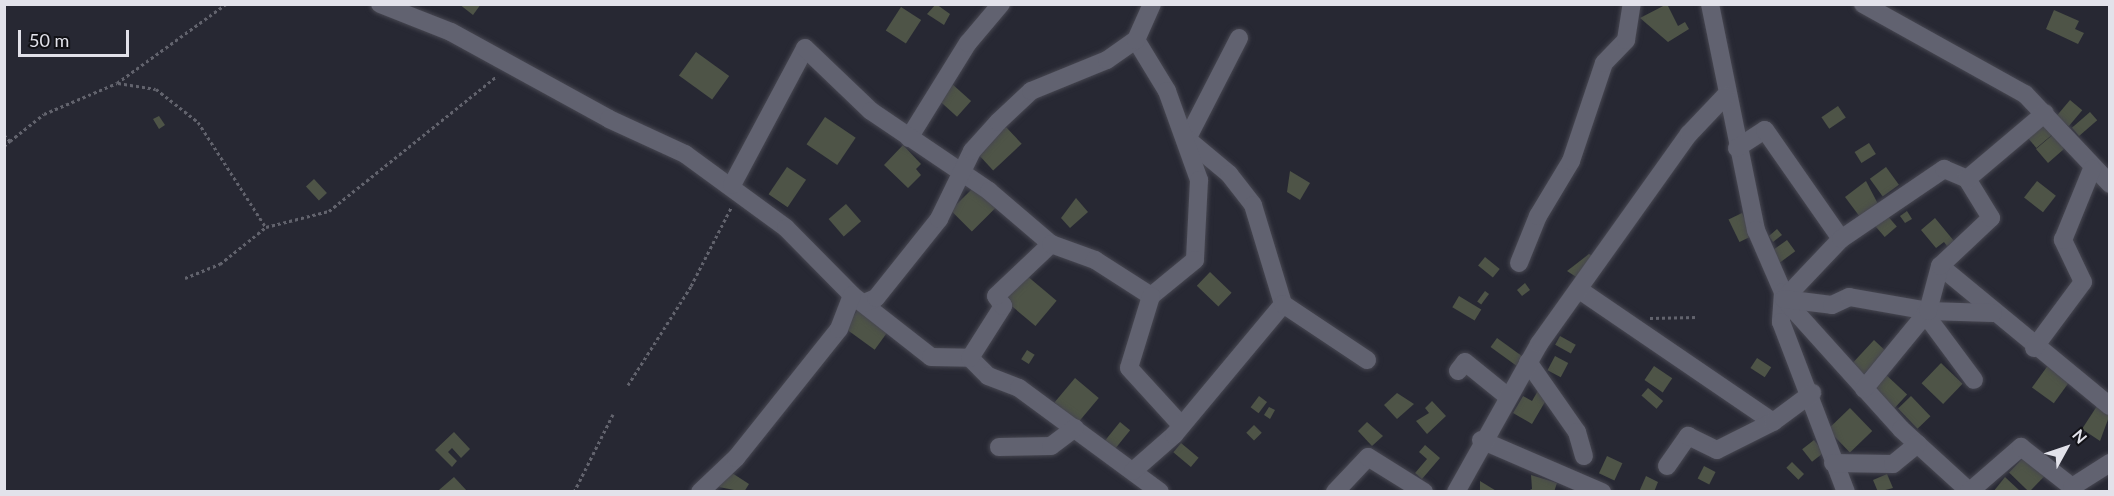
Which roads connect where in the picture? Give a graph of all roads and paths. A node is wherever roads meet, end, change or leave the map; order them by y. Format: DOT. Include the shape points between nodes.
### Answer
graph roads {
  1 [pos="226,4"];
  2 [pos="380,4"];
  3 [pos="1001,4"];
  4 [pos="1152,4"];
  5 [pos="1632,4"];
  6 [pos="1710,4"];
  7 [pos="1863,4"];
  8 [pos="410,8"];
  9 [pos="1239,38"];
  10 [pos="1136,40"];
  11 [pos="507,63"];
  12 [pos="117,83"];
  13 [pos="1725,96"];
  14 [pos="2045,112"];
  15 [pos="4,135"];
  16 [pos="909,138"];
  17 [pos="1187,139"];
  18 [pos="10,141"];
  19 [pos="4,146"];
  20 [pos="1737,148"];
  21 [pos="2092,169"];
  22 [pos="961,173"];
  23 [pos="1967,179"];
  24 [pos="2109,184"];
  25 [pos="734,187"];
  26 [pos="266,227"];
  27 [pos="1841,239"];
  28 [pos="1051,244"];
  29 [pos="1519,263"];
  30 [pos="1940,267"];
  31 [pos="185,278"];
  32 [pos="1581,291"];
  33 [pos="1151,296"];
  34 [pos="858,299"];
  35 [pos="1784,299"];
  36 [pos="1283,304"];
  37 [pos="1927,312"];
  38 [pos="1993,313"];
  39 [pos="1697,317"];
  40 [pos="1621,319"];
  41 [pos="2034,348"];
  42 [pos="969,358"];
  43 [pos="1367,360"];
  44 [pos="1528,363"];
  45 [pos="1458,371"];
  46 [pos="1974,380"];
  47 [pos="628,385"];
  48 [pos="1864,388"];
  49 [pos="1812,393"];
  50 [pos="1507,396"];
  51 [pos="2109,406"];
  52 [pos="612,414"];
  53 [pos="1773,422"];
  54 [pos="1181,425"];
  55 [pos="1075,428"];
  56 [pos="1481,440"];
  57 [pos="1918,444"];
  58 [pos="999,447"];
  59 [pos="1584,456"];
  60 [pos="1833,463"];
  61 [pos="2109,463"];
  62 [pos="1666,466"];
  63 [pos="1133,471"];
  64 [pos="1970,491"];
  65 [pos="574,492"];
  66 [pos="700,492"];
  67 [pos="1160,492"];
  68 [pos="1335,492"];
  69 [pos="1424,492"];
  70 [pos="1456,492"];
  71 [pos="1602,492"];
  72 [pos="1846,492"];
  1 -- 12 [label="path"];
  2 -- 8 [label="street"];
  3 -- 16 [label="street" via="968,43"];
  4 -- 10 [label="street"];
  5 -- 29 [label="street" via="1626,40 1604,63 1570,162 1538,216"];
  6 -- 13 [label="street"];
  7 -- 14 [label="street" via="1944,45 2025,94"];
  8 -- 11 [label="street"];
  9 -- 17 [label="street"];
  10 -- 17 [label="street" via="1167,91"];
  10 -- 22 [label="street" via="1107,60 1031,91 972,151"];
  11 -- 25 [label="street" via="685,154"];
  11 -- 26 [label="path" via="492,84 329,211"];
  12 -- 18 [label="path" via="44,114"];
  12 -- 26 [label="path" via="156,89 198,122"];
  13 -- 20 [label="street"];
  13 -- 32 [label="street" via="1643,196"];
  14 -- 21 [label="street"];
  14 -- 23 [label="street"];
  15 -- 18 [label="path"];
  16 -- 22 [label="street"];
  16 -- 25 [label="street" via="872,111 805,48"];
  17 -- 33 [label="street" via="1199,180 1195,260"];
  17 -- 36 [label="street" via="1229,174 1253,205"];
  18 -- 19 [label="path"];
  20 -- 27 [label="street" via="1765,130"];
  20 -- 35 [label="street" via="1756,230"];
  21 -- 24 [label="street"];
  21 -- 41 [label="street" via="2063,240 2083,282"];
  22 -- 28 [label="street"];
  22 -- 34 [label="street" via="933,227 876,298"];
  23 -- 27 [label="street" via="1944,169"];
  23 -- 30 [label="street" via="1991,218"];
  25 -- 34 [label="street" via="786,228"];
  25 -- 47 [label="path" via="702,267"];
  26 -- 31 [label="path" via="220,264"];
  27 -- 35 [label="street"];
  28 -- 33 [label="street" via="1095,260"];
  28 -- 42 [label="street" via="996,297 1003,306"];
  30 -- 37 [label="street"];
  30 -- 38 [label="street"];
  32 -- 40 [label="street"];
  32 -- 44 [label="street"];
  33 -- 54 [label="street" via="1129,368"];
  34 -- 42 [label="street" via="931,357"];
  34 -- 66 [label="street" via="839,329 736,458"];
  35 -- 37 [label="street" via="1832,305 1849,297"];
  35 -- 48 [label="street"];
  35 -- 49 [label="street" via="1781,322"];
  36 -- 43 [label="street"];
  36 -- 54 [label="street"];
  37 -- 38 [label="street"];
  37 -- 46 [label="street"];
  37 -- 48 [label="street"];
  38 -- 41 [label="street"];
  39 -- 40 [label="path"];
  40 -- 53 [label="street"];
  41 -- 51 [label="street"];
  42 -- 55 [label="street" via="988,376 1019,388"];
  44 -- 50 [label="street"];
  44 -- 59 [label="street" via="1577,432"];
  45 -- 50 [label="street" via="1465,362"];
  48 -- 57 [label="street"];
  49 -- 53 [label="street"];
  49 -- 60 [label="street"];
  50 -- 56 [label="street"];
  52 -- 65 [label="path"];
  53 -- 62 [label="street" via="1717,450 1688,436"];
  54 -- 63 [label="street"];
  55 -- 58 [label="street" via="1051,446"];
  55 -- 63 [label="street"];
  56 -- 70 [label="street"];
  56 -- 71 [label="street"];
  57 -- 60 [label="street" via="1893,464"];
  57 -- 64 [label="street"];
  60 -- 72 [label="street"];
  61 -- 64 [label="street" via="2072,487 2021,447"];
  63 -- 67 [label="street"];
  68 -- 69 [label="street" via="1368,457"];
}
